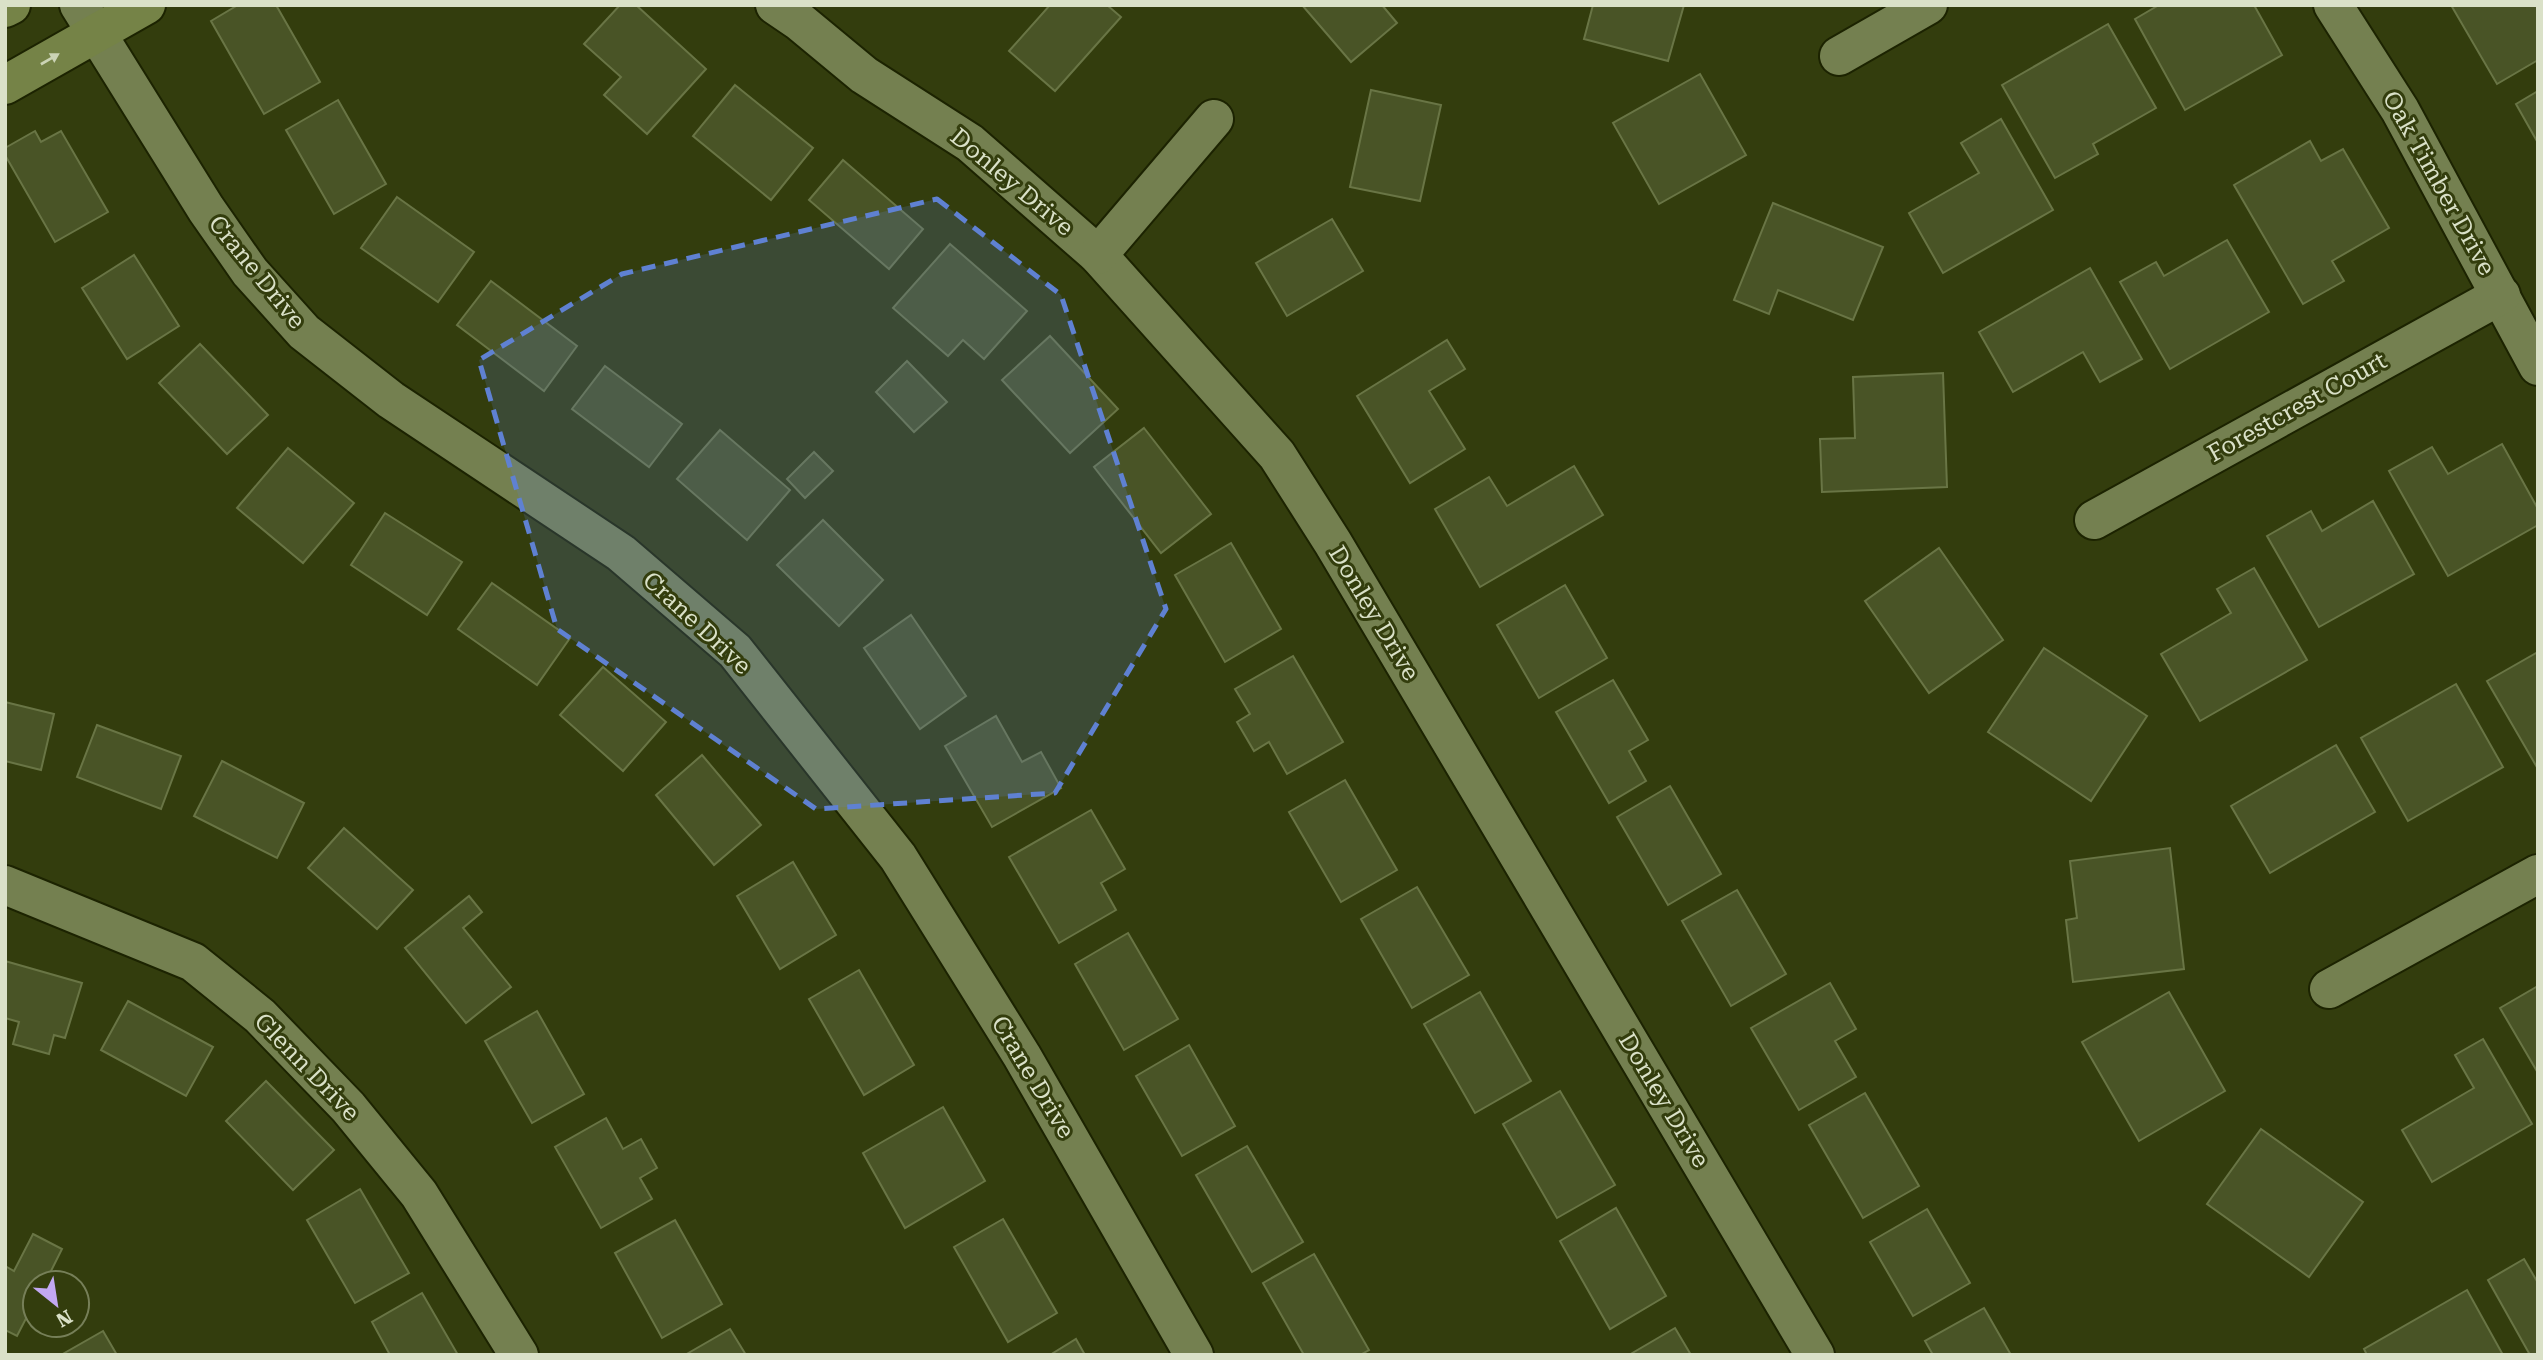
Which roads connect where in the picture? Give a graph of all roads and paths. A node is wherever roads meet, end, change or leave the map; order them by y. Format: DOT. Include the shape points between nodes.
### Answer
graph roads {
  1 [pos="11,5"];
  2 [pos="146,5"];
  3 [pos="775,5"];
  4 [pos="1928,5"];
  5 [pos="2333,5"];
  6 [pos="5,8"];
  7 [pos="87,19"];
  8 [pos="1839,56"];
  9 [pos="5,85"];
  10 [pos="1214,119"];
  11 [pos="1098,255"];
  12 [pos="2501,295"];
  13 [pos="2538,366"];
  14 [pos="2094,520"];
  15 [pos="2538,874"];
  16 [pos="5,885"];
  17 [pos="2329,989"];
  18 [pos="519,1355"];
  19 [pos="1194,1355"];
  20 [pos="1815,1355"];
  1 -- 6 [label="main road"];
  2 -- 7 [label="main road"];
  3 -- 11 [label="street, Donley Drive" via="864,75 970,143"];
  4 -- 8 [label="street"];
  5 -- 12 [label="street, Oak Timber Drive" via="2400,110"];
  9 -- 7 [label="main road, one-way"];
  7 -- 19 [label="street, Crane Drive" via="206,209 250,272 304,332 391,400 621,553 735,651 898,857 1023,1056"];
  10 -- 11 [label="street"];
  11 -- 20 [label="street, Donley Drive" via="1277,455"];
  12 -- 13 [label="street, Oak Timber Drive"];
  12 -- 14 [label="street, Forestcrest Court"];
  15 -- 17 [label="street"];
  16 -- 18 [label="street, Glenn Drive" via="193,962 260,1016 348,1107 419,1194"];
}
